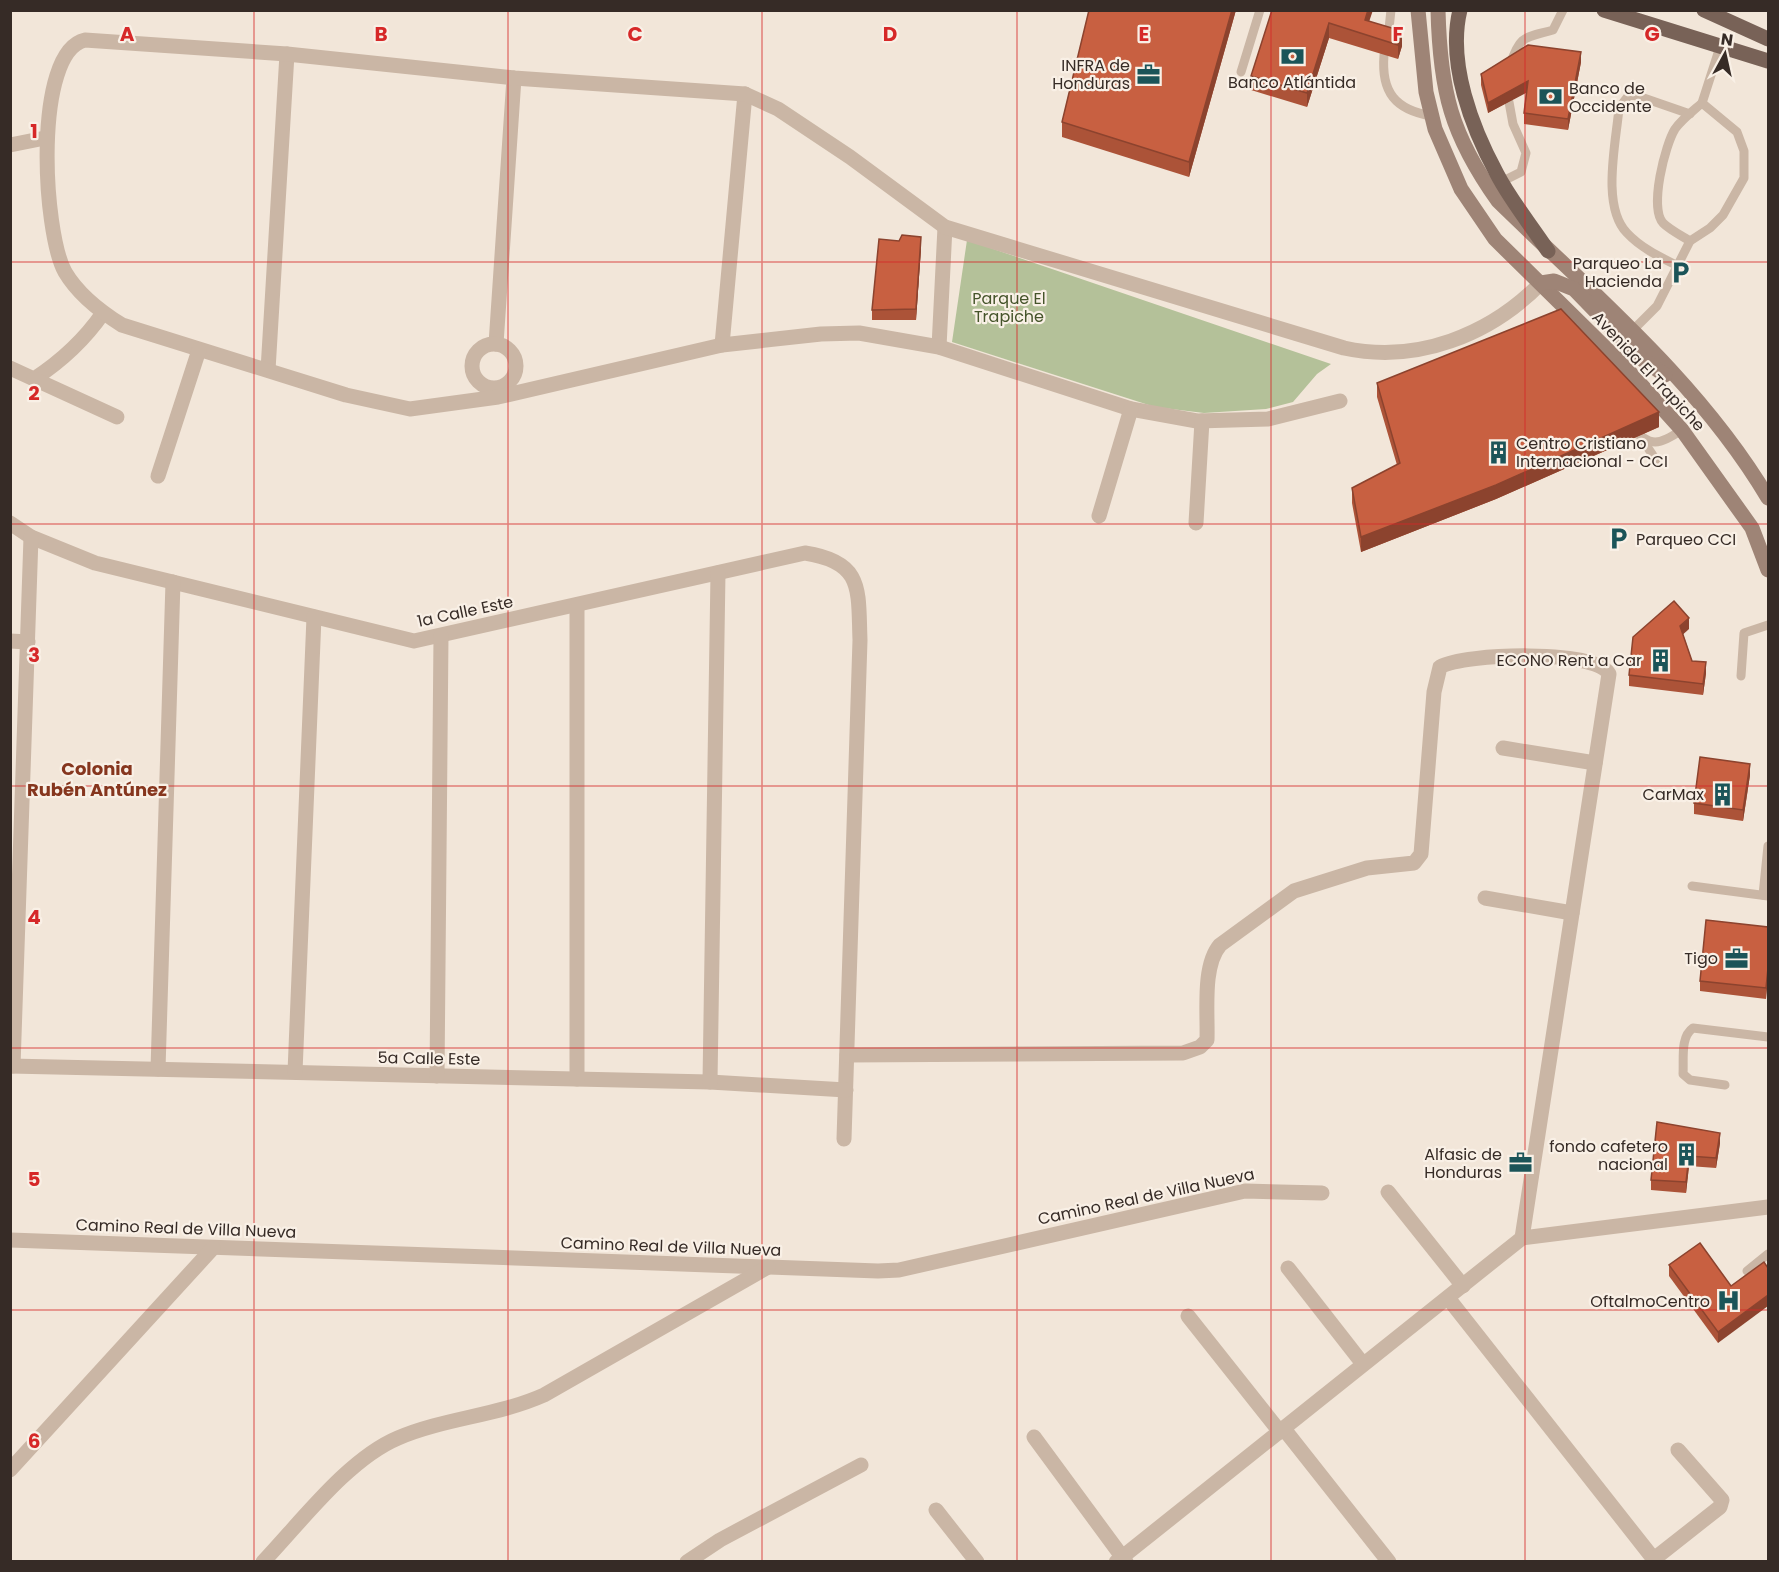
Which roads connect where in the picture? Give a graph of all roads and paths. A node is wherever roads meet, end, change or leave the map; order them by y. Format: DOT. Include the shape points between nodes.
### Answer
graph roads {
  1 [pos="1260,10"];
  2 [pos="1391,10"];
  3 [pos="1418,10"];
  4 [pos="1438,10"];
  5 [pos="1460,10"];
  6 [pos="1563,10"];
  7 [pos="1604,10"];
  8 [pos="1704,10"];
  9 [pos="1768,39"];
  10 [pos="1387,41"];
  11 [pos="1720,47"];
  12 [pos="287,54"];
  13 [pos="1384,55"];
  14 [pos="1768,62"];
  15 [pos="1509,66"];
  16 [pos="1241,72"];
  17 [pos="514,78"];
  18 [pos="745,94"];
  19 [pos="1509,102"];
  20 [pos="1702,103"];
  21 [pos="1690,114"];
  22 [pos="1432,116"];
  23 [pos="45,138"];
  24 [pos="10,145"];
  25 [pos="1501,182"];
  26 [pos="945,227"];
  27 [pos="1690,241"];
  28 [pos="1548,250"];
  29 [pos="1678,266"];
  30 [pos="1541,283"];
  31 [pos="102,313"];
  32 [pos="1632,331"];
  33 [pos="495,344"];
  34 [pos="722,345"];
  35 [pos="939,347"];
  36 [pos="199,350"];
  37 [pos="10,368"];
  38 [pos="268,370"];
  39 [pos="34,379"];
  40 [pos="497,392"];
  41 [pos="1697,397"];
  42 [pos="1340,400"];
  43 [pos="1131,409"];
  44 [pos="117,417"];
  45 [pos="1202,420"];
  46 [pos="1624,421"];
  47 [pos="1683,430"];
  48 [pos="1640,436"];
  49 [pos="1656,460"];
  50 [pos="158,476"];
  51 [pos="1768,498"];
  52 [pos="1099,516"];
  53 [pos="1196,523"];
  54 [pos="10,524"];
  55 [pos="31,537"];
  56 [pos="1768,570"];
  57 [pos="718,573"];
  58 [pos="173,582"];
  59 [pos="577,605"];
  60 [pos="314,617"];
  61 [pos="1768,625"];
  62 [pos="441,636"];
  63 [pos="10,641"];
  64 [pos="28,642"];
  65 [pos="1741,676"];
  66 [pos="1503,748"];
  67 [pos="1595,763"];
  68 [pos="17,779"];
  69 [pos="1768,846"];
  70 [pos="1692,886"];
  71 [pos="1766,895"];
  72 [pos="1485,898"];
  73 [pos="1572,913"];
  74 [pos="14,933"];
  75 [pos="1768,1037"];
  76 [pos="847,1055"];
  77 [pos="12,1066"];
  78 [pos="158,1069"];
  79 [pos="295,1072"];
  80 [pos="437,1076"];
  81 [pos="577,1079"];
  82 [pos="710,1082"];
  83 [pos="1725,1085"];
  84 [pos="846,1090"];
  85 [pos="844,1139"];
  86 [pos="1388,1192"];
  87 [pos="1322,1193"];
  88 [pos="1768,1207"];
  89 [pos="1522,1238"];
  90 [pos="10,1240"];
  91 [pos="213,1248"];
  92 [pos="1768,1254"];
  93 [pos="768,1268"];
  94 [pos="1288,1268"];
  95 [pos="1747,1271"];
  96 [pos="1463,1286"];
  97 [pos="1448,1298"];
  98 [pos="1188,1316"];
  99 [pos="1363,1364"];
  100 [pos="1282,1430"];
  101 [pos="1034,1437"];
  102 [pos="1678,1450"];
  103 [pos="17,1455"];
  104 [pos="861,1465"];
  105 [pos="10,1470"];
  106 [pos="936,1510"];
  107 [pos="1121,1560"];
  108 [pos="1655,1560"];
  109 [pos="263,1562"];
  110 [pos="687,1562"];
  111 [pos="977,1562"];
  112 [pos="1389,1562"];
  1 -- 16 [label="lane"];
  2 -- 10 [label="lane"];
  3 -- 22 [label="main road, Avenida El Trapiche"];
  4 -- 28 [label="main road, Avenida El Trapiche" via="1442,80 1463,146 1498,201"];
  5 -- 25 [label="main road" via="1456,45 1463,86 1480,138"];
  6 -- 15 [label="lane" via="1553,30 1524,37 1517,43"];
  7 -- 11 [label="main road"];
  8 -- 9 [label="main road"];
  11 -- 14 [label="main road"];
  11 -- 20 [label="lane"];
  12 -- 17 [label="street"];
  12 -- 23 [label="street" via="74,42 58,75"];
  12 -- 38 [label="street"];
  13 -- 22 [label="lane" via="1383,71 1394,101"];
  17 -- 18 [label="street"];
  17 -- 33 [label="street"];
  18 -- 26 [label="street" via="778,110 841,151"];
  18 -- 34 [label="street"];
  19 -- 25 [label="lane" via="1513,124 1526,153 1521,172"];
  20 -- 21 [label="lane"];
  20 -- 27 [label="lane" via="1737,132 1745,166 1737,193 1724,215"];
  21 -- 27 [label="lane" via="1674,130 1664,159 1658,198 1662,222"];
  21 -- 29 [label="lane" via="1638,96 1629,95 1622,101 1612,188 1614,214 1626,232"];
  22 -- 30 [label="main road, Avenida El Trapiche" via="1461,189 1495,239"];
  23 -- 24 [label="street"];
  23 -- 31 [label="street" via="55,246 65,272"];
  25 -- 28 [label="main road"];
  26 -- 30 [label="street" via="1372,354 1428,348 1494,323"];
  26 -- 35 [label="street"];
  27 -- 29 [label="lane"];
  28 -- 32 [label="main road, Avenida El Trapiche"];
  29 -- 32 [label="lane" via="1657,306"];
  30 -- 41 [label="main road" via="1554,281 1574,289 1642,359"];
  30 -- 47 [label="main road, Avenida El Trapiche" via="1561,310 1626,368"];
  31 -- 36 [label="street" via="122,325"];
  31 -- 39 [label="street" via="51,369"];
  32 -- 41 [label="main road, Avenida El Trapiche"];
  33 -- 40 [label="street" via="509,349 516,362 509,381"];
  33 -- 40 [label="street" via="482,347 472,366 482,384"];
  34 -- 35 [label="street" via="859,333"];
  34 -- 40 [label="street"];
  35 -- 43 [label="street"];
  36 -- 38 [label="street"];
  36 -- 50 [label="street"];
  37 -- 39 [label="street"];
  38 -- 40 [label="street" via="346,395 410,409"];
  39 -- 44 [label="street"];
  41 -- 51 [label="main road, Avenida El Trapiche"];
  42 -- 45 [label="street" via="1268,418"];
  43 -- 45 [label="street"];
  43 -- 52 [label="street"];
  45 -- 53 [label="street"];
  46 -- 48 [label="lane"];
  47 -- 48 [label="lane" via="1663,442 1648,442"];
  47 -- 56 [label="main road, Avenida El Trapiche" via="1752,528"];
  48 -- 49 [label="lane"];
  54 -- 55 [label="street, 1a Calle Este"];
  55 -- 58 [label="street, 1a Calle Este" via="95,563"];
  55 -- 64 [label="street"];
  57 -- 59 [label="street, 1a Calle Este"];
  57 -- 76 [label="street, 1a Calle Este" via="805,554 831,557 849,572 858,591 860,640"];
  57 -- 82 [label="street"];
  58 -- 60 [label="street, 1a Calle Este"];
  58 -- 78 [label="street"];
  59 -- 62 [label="street, 1a Calle Este"];
  59 -- 81 [label="street"];
  60 -- 62 [label="street, 1a Calle Este" via="414,641"];
  60 -- 79 [label="street"];
  61 -- 65 [label="lane" via="1744,633"];
  62 -- 80 [label="street"];
  63 -- 64 [label="street"];
  64 -- 68 [label="street"];
  66 -- 67 [label="street"];
  67 -- 73 [label="street"];
  67 -- 76 [label="street" via="1609,674 1606,669 1541,656 1449,662 1440,667 1434,692 1421,854 1414,863 1367,868 1294,891 1220,945 1213,953 1207,1040 1200,1047 1183,1053"];
  68 -- 74 [label="street"];
  69 -- 71 [label="lane"];
  70 -- 71 [label="lane"];
  72 -- 73 [label="street"];
  73 -- 89 [label="street"];
  74 -- 77 [label="street"];
  75 -- 83 [label="lane" via="1693,1028 1687,1032 1683,1074 1690,1080"];
  76 -- 84 [label="street"];
  77 -- 78 [label="street, 5a Calle Este"];
  78 -- 79 [label="street, 5a Calle Este"];
  79 -- 80 [label="street, 5a Calle Este"];
  80 -- 81 [label="street, 5a Calle Este"];
  81 -- 82 [label="street, 5a Calle Este"];
  82 -- 84 [label="street, 5a Calle Este"];
  84 -- 85 [label="street"];
  86 -- 96 [label="street"];
  87 -- 93 [label="street, Camino Real de Villa Nueva" via="1245,1191 899,1270"];
  88 -- 89 [label="street"];
  89 -- 96 [label="street"];
  90 -- 91 [label="street, Camino Real de Villa Nueva"];
  91 -- 93 [label="street, Camino Real de Villa Nueva"];
  91 -- 103 [label="street"];
  92 -- 95 [label="lane"];
  93 -- 109 [label="street" via="538,1397 411,1433 379,1447 358,1462"];
  94 -- 99 [label="street"];
  96 -- 97 [label="street"];
  97 -- 99 [label="street"];
  97 -- 108 [label="street"];
  98 -- 100 [label="street"];
  99 -- 100 [label="street"];
  100 -- 107 [label="street"];
  100 -- 112 [label="street"];
  101 -- 107 [label="street"];
  102 -- 108 [label="street" via="1722,1500 1720,1507"];
  103 -- 105 [label="street"];
  104 -- 110 [label="street" via="720,1539"];
  106 -- 111 [label="street"];
}
